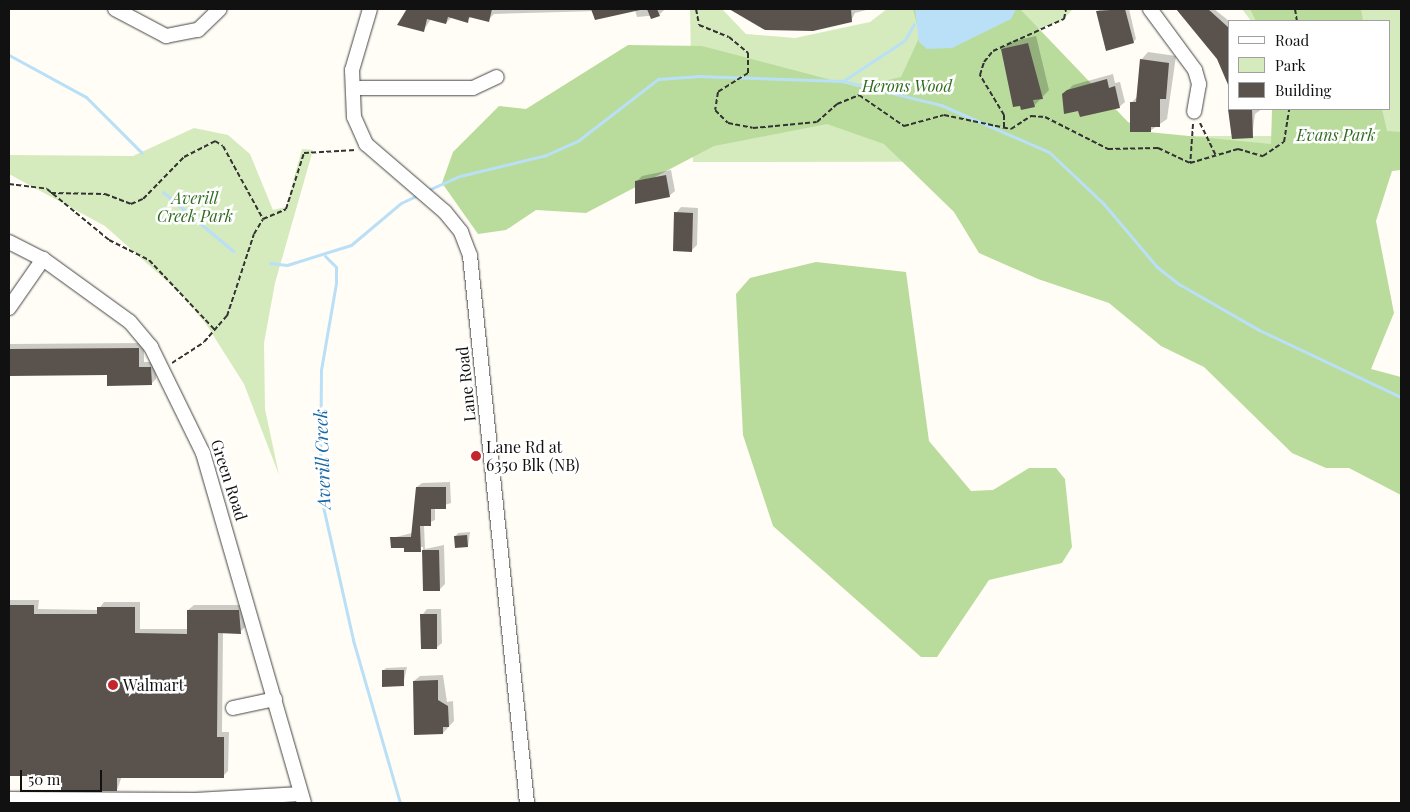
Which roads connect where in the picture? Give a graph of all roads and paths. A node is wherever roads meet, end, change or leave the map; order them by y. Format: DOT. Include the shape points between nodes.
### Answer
graph roads {
  1 [pos="115,9"];
  2 [pos="220,9"];
  3 [pos="370,9"];
  4 [pos="696,9"];
  5 [pos="1066,9"];
  6 [pos="1150,9"];
  7 [pos="497,77"];
  8 [pos="353,88"];
  9 [pos="1289,110"];
  10 [pos="1194,112"];
  11 [pos="1004,127"];
  12 [pos="366,144"];
  13 [pos="1216,156"];
  14 [pos="1190,163"];
  15 [pos="9,184"];
  16 [pos="51,193"];
  17 [pos="263,219"];
  18 [pos="9,242"];
  19 [pos="43,258"];
  20 [pos="9,308"];
  21 [pos="216,330"];
  22 [pos="167,367"];
  23 [pos="275,699"];
  24 [pos="233,708"];
  25 [pos="9,799"];
  26 [pos="303,799"];
  27 [pos="527,803"];
  1 -- 2 [label="street" via="166,36 198,30"];
  3 -- 8 [label="street, Lane Road" via="352,70"];
  4 -- 11 [label="path" via="699,25 745,48 748,73 718,92 718,117 754,128 817,122 836,104 859,95 904,126 944,115"];
  5 -- 11 [label="path" via="1064,19 993,51 984,62 980,75 1004,114"];
  6 -- 10 [label="street" via="1195,70 1199,84"];
  7 -- 8 [label="street" via="473,88"];
  8 -- 12 [label="street, Lane Road" via="354,117"];
  9 -- 13 [label="path" via="1288,133 1276,151 1263,156 1238,149"];
  10 -- 13 [label="path"];
  10 -- 14 [label="path"];
  11 -- 14 [label="path" via="1011,129 1031,116 1045,117 1108,149 1158,148"];
  12 -- 17 [label="path" via="351,154 304,153 286,208"];
  12 -- 27 [label="street, Lane Road" via="461,232 470,256"];
  13 -- 14 [label="path"];
  15 -- 16 [label="path" via="41,187"];
  16 -- 17 [label="path" via="105,194 131,204 143,198 184,157 215,141 223,146"];
  16 -- 21 [label="path" via="109,240 149,260"];
  17 -- 21 [label="path" via="254,234 234,300"];
  18 -- 19 [label="street, Green Road"];
  19 -- 20 [label="street"];
  19 -- 23 [label="street, Green Road" via="130,322 151,347 203,453"];
  21 -- 22 [label="path"];
  23 -- 24 [label="street"];
  23 -- 26 [label="street, Green Road"];
  25 -- 26 [label="street"];
}
